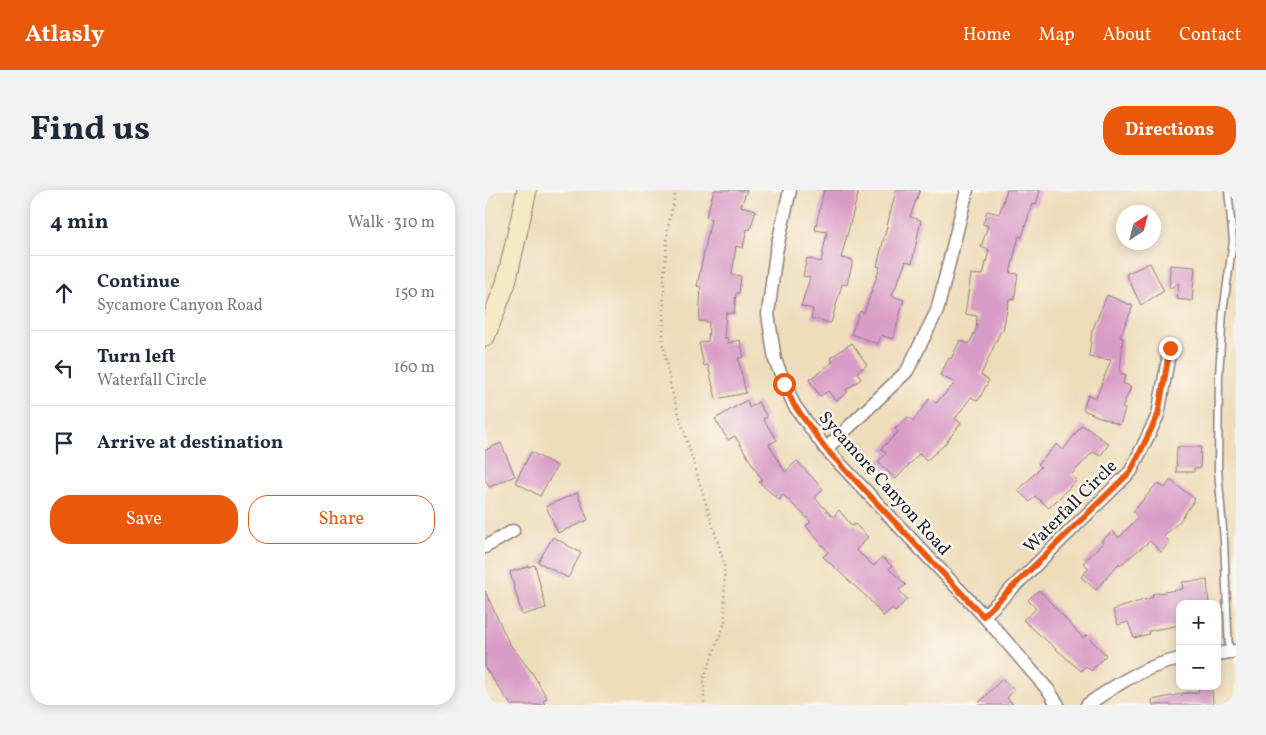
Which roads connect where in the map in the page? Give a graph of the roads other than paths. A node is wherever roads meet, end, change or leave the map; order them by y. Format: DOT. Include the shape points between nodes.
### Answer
graph roads {
  1 [pos="527,190"];
  2 [pos="789,190"];
  3 [pos="967,190"];
  4 [pos="1228,190"];
  5 [pos="485,337"];
  6 [pos="1170,348"];
  7 [pos="826,449"];
  8 [pos="513,531"];
  9 [pos="485,547"];
  10 [pos="983,616"];
  11 [pos="1227,652"];
  12 [pos="1176,660"];
  13 [pos="1058,705"];
  14 [pos="1087,705"];
  1 -- 5 [label="street" via="506,283"];
  2 -- 7 [label="street, Sycamore Canyon Road" via="769,291 771,338 775,360 794,405"];
  3 -- 7 [label="street" via="937,311 907,371"];
  4 -- 11 [label="lane" via="1233,241 1223,312 1218,470"];
  6 -- 10 [label="street, Waterfall Circle" via="1158,415 1131,471"];
  7 -- 10 [label="street, Sycamore Canyon Road"];
  8 -- 9 [label="street"];
  10 -- 13 [label="street, Sycamore Canyon Road"];
  12 -- 14 [label="street" via="1133,675"];
}
